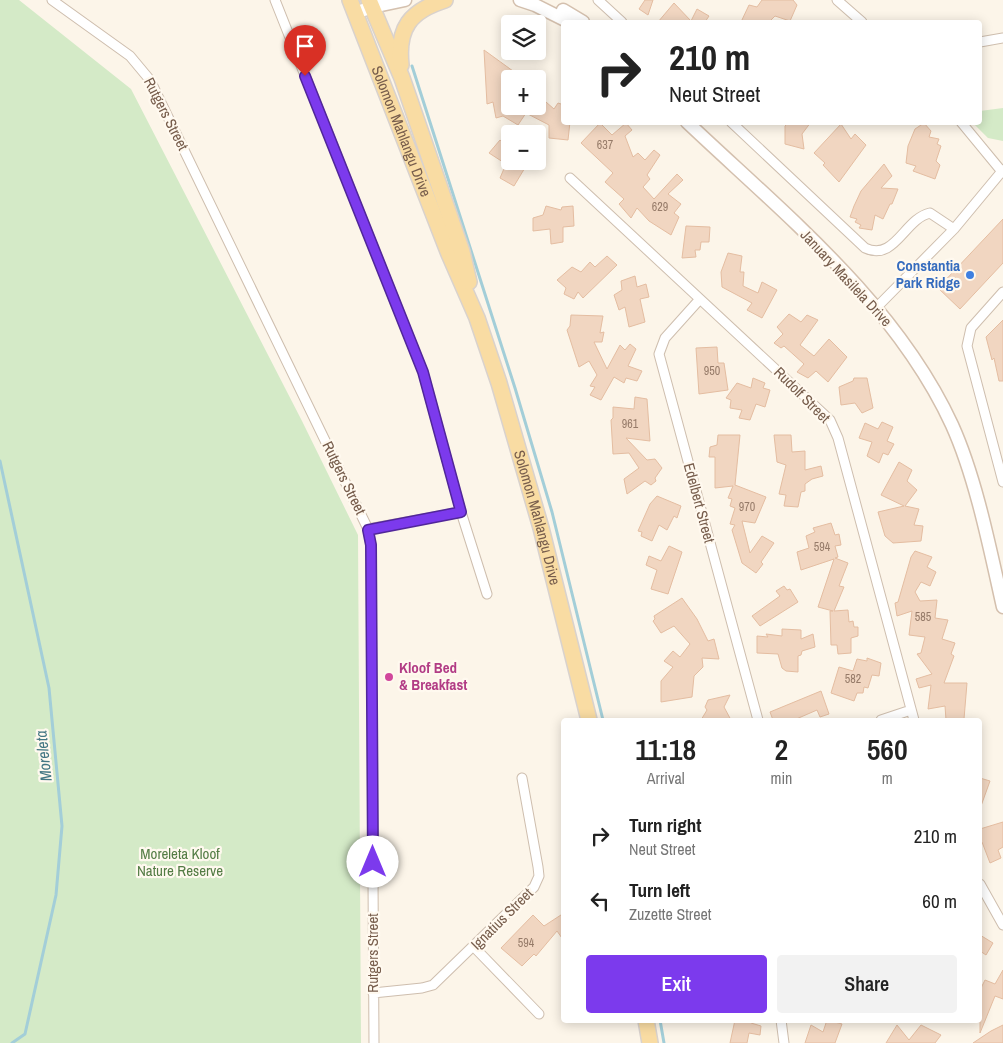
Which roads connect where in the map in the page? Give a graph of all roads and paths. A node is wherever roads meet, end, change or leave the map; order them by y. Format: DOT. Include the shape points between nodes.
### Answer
graph roads {
  1 [pos="52,0"];
  2 [pos="274,0"];
  3 [pos="405,0"];
  4 [pos="445,0"];
  5 [pos="520,0"];
  6 [pos="543,0"];
  7 [pos="598,0"];
  8 [pos="837,0"];
  9 [pos="360,4"];
  10 [pos="565,20"];
  11 [pos="579,20"];
  12 [pos="620,20"];
  13 [pos="860,20"];
  14 [pos="1003,38"];
  15 [pos="982,42"];
  16 [pos="402,78"];
  17 [pos="690,125"];
  18 [pos="734,125"];
  19 [pos="963,125"];
  20 [pos="1003,171"];
  21 [pos="570,178"];
  22 [pos="954,229"];
  23 [pos="1003,292"];
  24 [pos="700,299"];
  25 [pos="877,307"];
  26 [pos="477,318"];
  27 [pos="1003,482"];
  28 [pos="461,512"];
  29 [pos="368,530"];
  30 [pos="487,594"];
  31 [pos="1003,607"];
  32 [pos="911,710"];
  33 [pos="588,718"];
  34 [pos="757,718"];
  35 [pos="887,718"];
  36 [pos="913,718"];
  37 [pos="522,778"];
  38 [pos="982,888"];
  39 [pos="1003,925"];
  40 [pos="474,947"];
  41 [pos="373,993"];
  42 [pos="539,1014"];
  43 [pos="647,1023"];
  44 [pos="781,1023"];
  45 [pos="374,1043"];
  46 [pos="650,1043"];
  47 [pos="784,1043"];
  1 -- 29 [label="street, Rutgers Street" via="130,56 150,80"];
  2 -- 28 [label="street" via="423,372"];
  3 -- 9 [label="main road"];
  4 -- 16 [label="main road" via="419,10 409,20 400,44"];
  5 -- 10 [label="main road"];
  6 -- 11 [label="main road"];
  7 -- 12 [label="street"];
  8 -- 13 [label="street"];
  9 -- 16 [label="main road, Solomon Mahlangu Drive"];
  9 -- 26 [label="main road, Solomon Mahlangu Drive" via="449,254"];
  14 -- 15 [label="street"];
  16 -- 26 [label="main road, Solomon Mahlangu Drive" via="462,252"];
  17 -- 25 [label="main road, January Masilela Drive"];
  18 -- 22 [label="street, January Masilela Drive" via="865,248 886,250 921,215 930,213"];
  19 -- 20 [label="street"];
  20 -- 22 [label="street"];
  21 -- 24 [label="street, Rudolf Street"];
  22 -- 25 [label="street"];
  23 -- 27 [label="street" via="971,328 967,346"];
  24 -- 32 [label="street, Rudolf Street" via="822,411 835,430"];
  24 -- 34 [label="street, Edelbert Street" via="665,338 659,354"];
  25 -- 31 [label="main road, January Masilela Drive" via="928,379 953,426 970,478"];
  26 -- 33 [label="main road, Solomon Mahlangu Drive" via="527,478"];
  28 -- 29 [label="street"];
  28 -- 30 [label="street"];
  29 -- 41 [label="street, Rutgers Street" via="371,554"];
  32 -- 35 [label="street"];
  32 -- 36 [label="street, Rudolf Street"];
  37 -- 40 [label="street, Ignatius Street" via="538,867 537,883"];
  38 -- 39 [label="street"];
  40 -- 41 [label="street, Ignatius Street" via="433,985"];
  40 -- 42 [label="street"];
  41 -- 45 [label="street, Rutgers Street"];
  43 -- 46 [label="main road"];
  44 -- 47 [label="street"];
}
